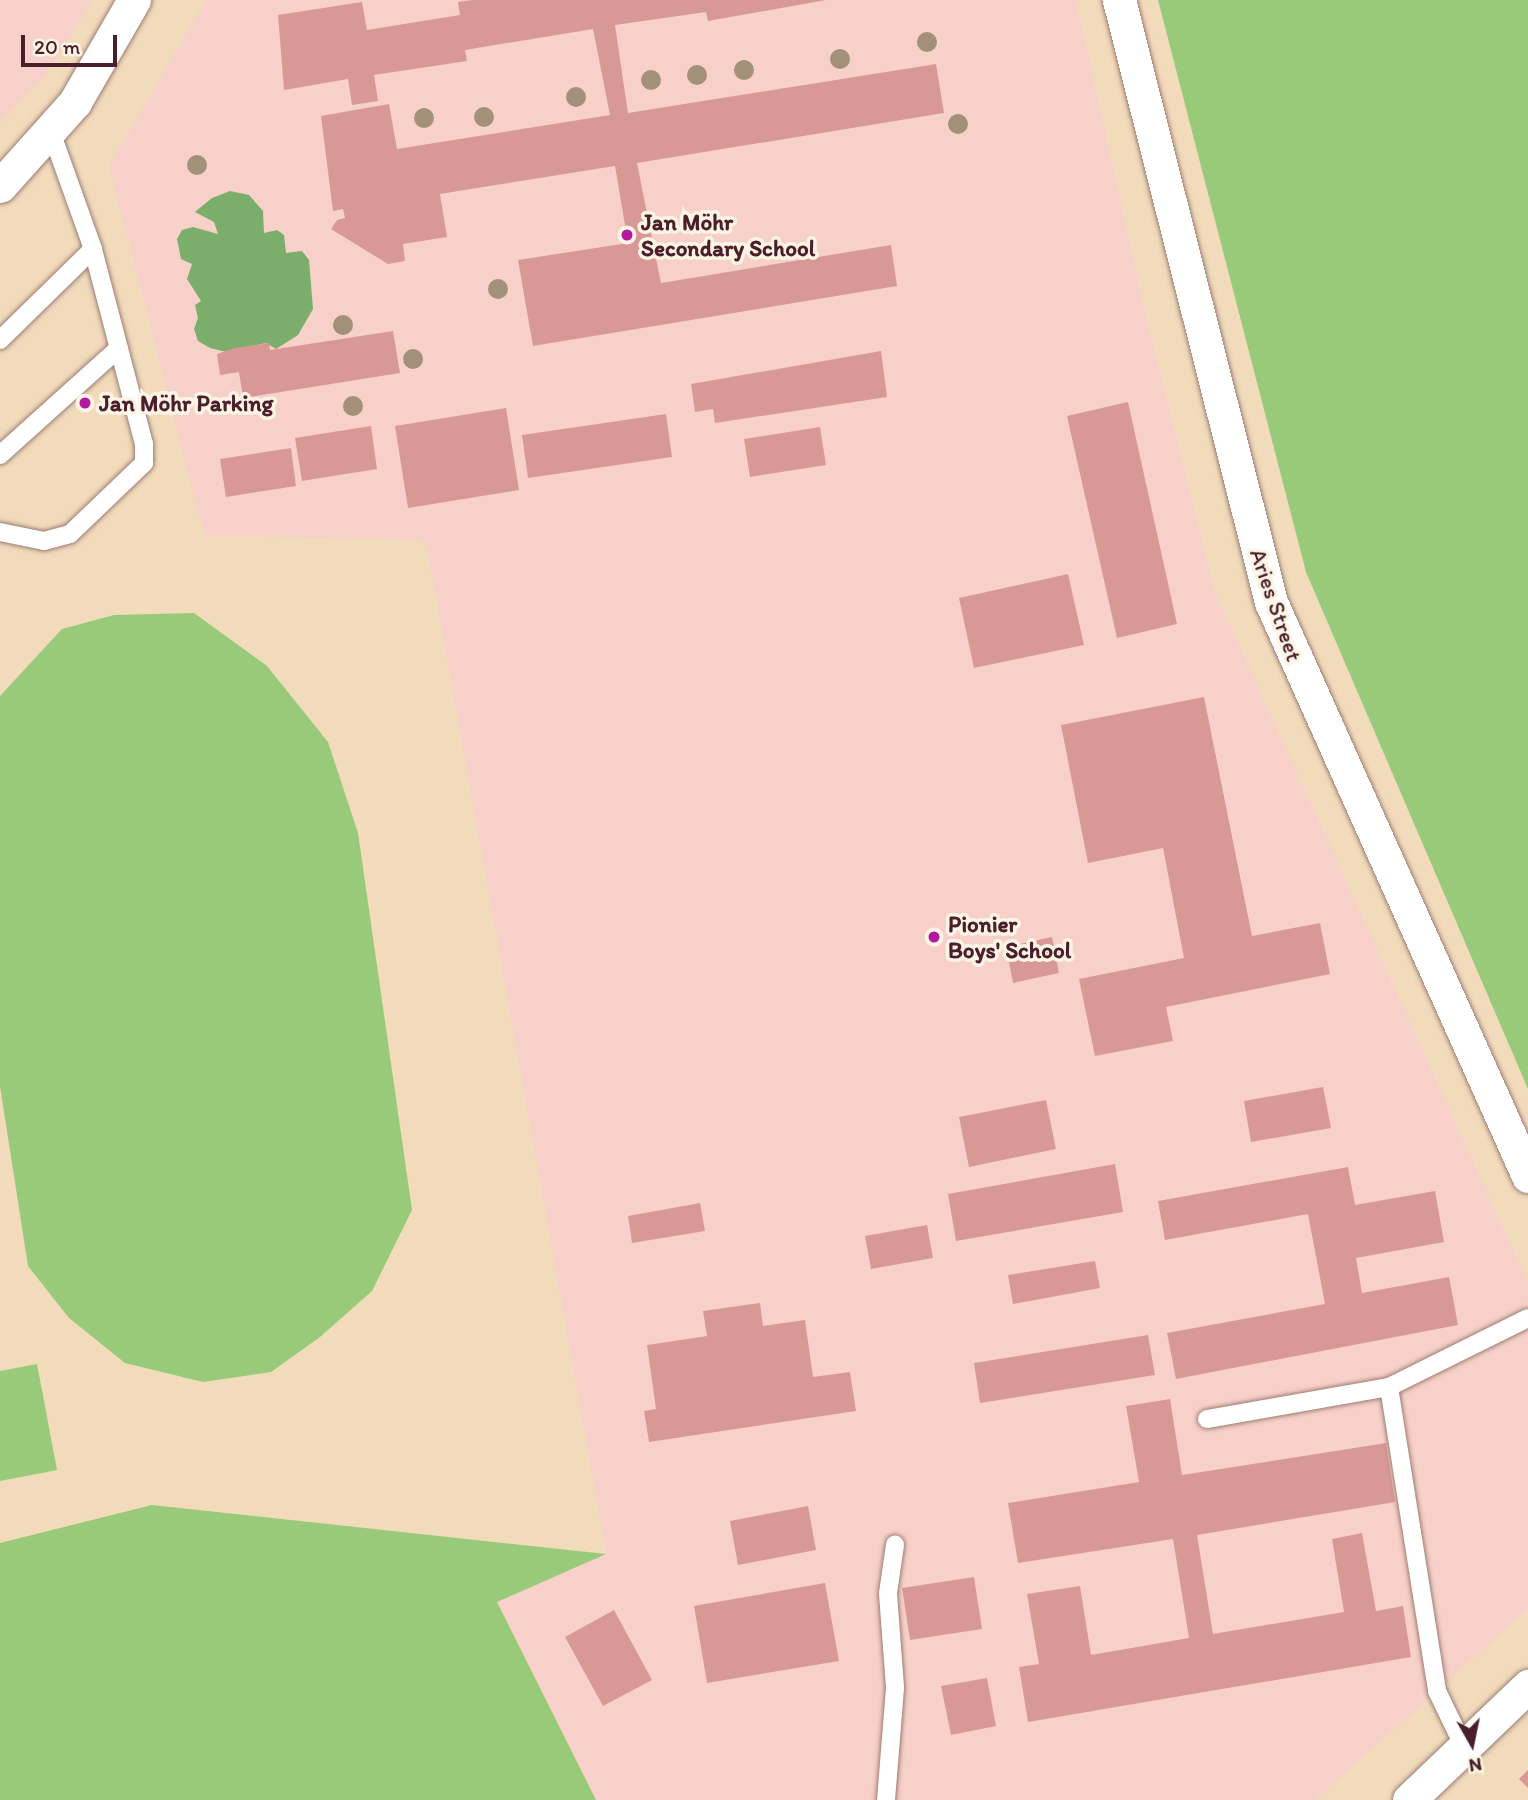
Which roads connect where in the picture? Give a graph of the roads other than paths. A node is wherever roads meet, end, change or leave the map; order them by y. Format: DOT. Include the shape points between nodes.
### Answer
graph roads {
  1 [pos="134,0"];
  2 [pos="1119,0"];
  3 [pos="51,132"];
  4 [pos="0,186"];
  5 [pos="93,249"];
  6 [pos="0,340"];
  7 [pos="119,348"];
  8 [pos="0,455"];
  9 [pos="0,532"];
  10 [pos="1528,1176"];
  11 [pos="1528,1318"];
  12 [pos="1389,1387"];
  13 [pos="1207,1419"];
  14 [pos="895,1545"];
  15 [pos="1528,1686"];
  16 [pos="1464,1747"];
  17 [pos="886,1800"];
  18 [pos="1409,1800"];
  1 -- 3 [label="street" via="75,102"];
  2 -- 10 [label="street, Aries Street" via="1270,602"];
  3 -- 4 [label="street"];
  3 -- 5 [label="lane"];
  5 -- 6 [label="lane"];
  5 -- 7 [label="lane"];
  7 -- 8 [label="lane"];
  7 -- 9 [label="lane" via="144,444 144,463 70,534 44,541"];
  11 -- 12 [label="lane"];
  12 -- 13 [label="lane"];
  12 -- 16 [label="lane" via="1437,1690"];
  14 -- 17 [label="lane" via="888,1593 895,1687"];
  15 -- 16 [label="street"];
  16 -- 18 [label="street"];
}
